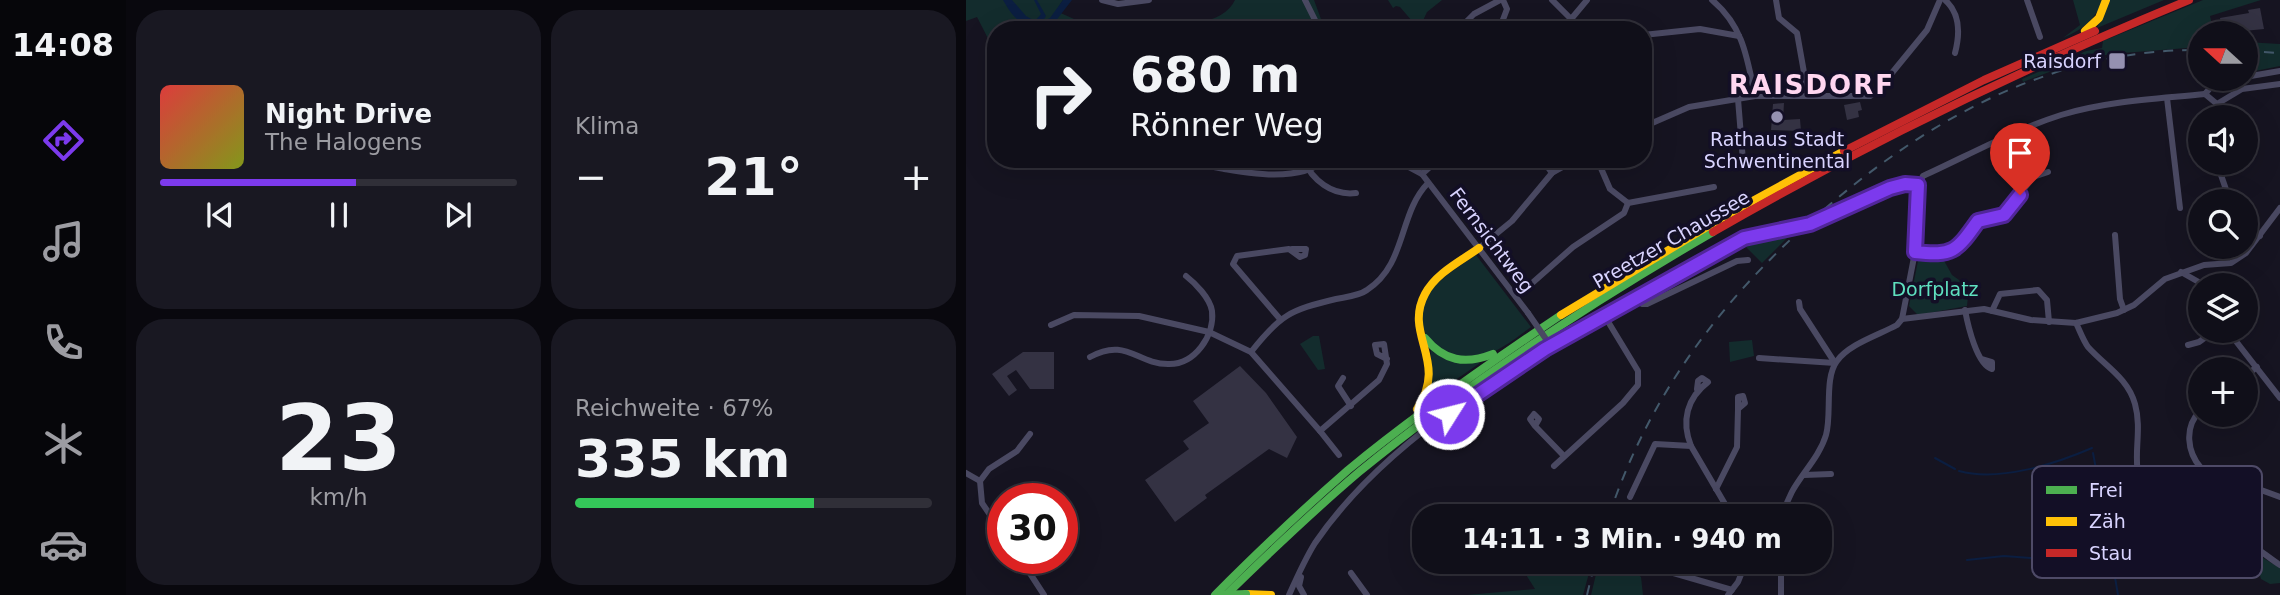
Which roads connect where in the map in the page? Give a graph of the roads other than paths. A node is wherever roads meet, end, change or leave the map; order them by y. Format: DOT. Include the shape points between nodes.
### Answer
graph roads {
  1 [pos="1102,0"];
  2 [pos="1149,0"];
  3 [pos="1305,0"];
  4 [pos="1501,0"];
  5 [pos="1552,0"];
  6 [pos="1587,0"];
  7 [pos="1712,0"];
  8 [pos="1776,0"];
  9 [pos="1943,0"];
  10 [pos="2027,0"];
  11 [pos="2106,0"];
  12 [pos="2172,0"];
  13 [pos="2189,0"];
  14 [pos="1572,18"];
  15 [pos="1316,21"];
  16 [pos="1467,21"];
  17 [pos="1502,21"];
  18 [pos="1574,21"];
  19 [pos="1652,33"];
  20 [pos="1739,36"];
  21 [pos="2040,37"];
  22 [pos="2070,41"];
  23 [pos="1955,53"];
  24 [pos="2280,71"];
  25 [pos="2258,75"];
  26 [pos="2280,84"];
  27 [pos="2207,91"];
  28 [pos="2205,94"];
  29 [pos="1808,95"];
  30 [pos="1755,96"];
  31 [pos="2167,98"];
  32 [pos="1738,99"];
  33 [pos="1652,123"];
  34 [pos="1743,161"];
  35 [pos="1217,168"];
  36 [pos="1307,168"];
  37 [pos="1312,168"];
  38 [pos="1412,168"];
  39 [pos="1429,168"];
  40 [pos="1548,168"];
  41 [pos="1561,168"];
  42 [pos="1601,168"];
  43 [pos="1226,170"];
  44 [pos="1308,171"];
  45 [pos="1552,173"];
  46 [pos="2048,173"];
  47 [pos="1422,174"];
  48 [pos="2221,175"];
  49 [pos="1428,183"];
  50 [pos="1918,185"];
  51 [pos="1714,187"];
  52 [pos="2226,189"];
  53 [pos="1356,193"];
  54 [pos="1628,203"];
  55 [pos="2180,208"];
  56 [pos="2280,208"];
  57 [pos="2115,234"];
  58 [pos="2260,236"];
  59 [pos="1479,248"];
  60 [pos="1292,249"];
  61 [pos="1915,252"];
  62 [pos="1748,260"];
  63 [pos="2181,272"];
  64 [pos="1186,276"];
  65 [pos="2188,276"];
  66 [pos="1522,292"];
  67 [pos="1636,298"];
  68 [pos="1799,302"];
  69 [pos="1965,310"];
  70 [pos="2124,310"];
  71 [pos="1992,311"];
  72 [pos="1604,316"];
  73 [pos="1280,319"];
  74 [pos="1902,319"];
  75 [pos="2049,321"];
  76 [pos="2076,323"];
  77 [pos="1051,325"];
  78 [pos="1209,331"];
  79 [pos="1422,334"];
  80 [pos="2195,343"];
  81 [pos="2237,343"];
  82 [pos="1549,344"];
  83 [pos="2188,345"];
  84 [pos="1506,350"];
  85 [pos="1251,352"];
  86 [pos="1090,357"];
  87 [pos="2248,357"];
  88 [pos="1759,358"];
  89 [pos="1387,359"];
  90 [pos="1982,359"];
  91 [pos="1835,363"];
  92 [pos="2258,369"];
  93 [pos="1343,378"];
  94 [pos="1698,389"];
  95 [pos="2280,398"];
  96 [pos="1352,406"];
  97 [pos="1738,409"];
  98 [pos="1405,422"];
  99 [pos="1535,426"];
  100 [pos="2190,427"];
  101 [pos="1320,431"];
  102 [pos="1030,433"];
  103 [pos="1691,446"];
  104 [pos="1339,455"];
  105 [pos="1564,456"];
  106 [pos="1554,466"];
  107 [pos="2136,466"];
  108 [pos="2199,466"];
  109 [pos="966,473"];
  110 [pos="1831,474"];
  111 [pos="1804,475"];
  112 [pos="980,481"];
  113 [pos="1716,489"];
  114 [pos="2262,490"];
  115 [pos="1630,497"];
  116 [pos="2280,497"];
  117 [pos="1725,504"];
  118 [pos="1788,504"];
  119 [pos="987,510"];
  120 [pos="2262,553"];
  121 [pos="1308,555"];
  122 [pos="2280,565"];
  123 [pos="1351,573"];
  124 [pos="1030,574"];
  125 [pos="1676,574"];
  126 [pos="1740,574"];
  127 [pos="1781,574"];
  128 [pos="1730,593"];
  129 [pos="1246,594"];
  130 [pos="1044,595"];
  131 [pos="1215,595"];
  132 [pos="1224,595"];
  133 [pos="1271,595"];
  134 [pos="1289,595"];
  135 [pos="1304,595"];
  136 [pos="1367,595"];
  137 [pos="1781,595"];
  1 -- 2 [label="street" via="1121,4"];
  3 -- 15 [label="street"];
  4 -- 16 [label="street"];
  4 -- 17 [label="street" via="1507,9"];
  5 -- 14 [label="street"];
  6 -- 14 [label="street"];
  7 -- 20 [label="street" via="1728,13"];
  8 -- 29 [label="street" via="1779,18 1796,30"];
  9 -- 23 [label="street" via="1956,12 1959,38"];
  9 -- 29 [label="street" via="1927,30 1875,93 1866,97"];
  10 -- 21 [label="street"];
  11 -- 22 [label="main road" via="2094,25"];
  12 -- 22 [label="main road, Preetzer Chaussee"];
  13 -- 132 [label="main road, Preetzer Chaussee" via="1924,119 1741,216 1589,305 1464,389 1364,466"];
  14 -- 18 [label="street"];
  19 -- 20 [label="street" via="1700,29"];
  20 -- 30 [label="street"];
  22 -- 84 [label="main road, Preetzer Chaussee" via="1924,110 1737,208"];
  24 -- 25 [label="street"];
  26 -- 28 [label="street" via="2242,89 2217,104"];
  27 -- 28 [label="street"];
  28 -- 31 [label="street"];
  29 -- 30 [label="street"];
  30 -- 32 [label="street"];
  31 -- 50 [label="street" via="2080,110 2040,122 1923,176"];
  31 -- 55 [label="street"];
  32 -- 33 [label="street" via="1689,107"];
  32 -- 34 [label="street"];
  35 -- 43 [label="street"];
  36 -- 44 [label="street"];
  37 -- 44 [label="street"];
  38 -- 47 [label="street, Fernsichtweg"];
  39 -- 47 [label="street"];
  40 -- 45 [label="street"];
  41 -- 45 [label="street"];
  42 -- 54 [label="street" via="1610,189"];
  43 -- 44 [label="street"];
  44 -- 53 [label="street" via="1329,188"];
  45 -- 59 [label="street" via="1512,221"];
  46 -- 61 [label="street" via="2033,177 2004,215 1978,221 1950,253"];
  47 -- 49 [label="street, Fernsichtweg"];
  48 -- 52 [label="street"];
  49 -- 59 [label="street, Fernsichtweg"];
  49 -- 73 [label="street" via="1416,201 1394,262 1366,291 1296,309"];
  50 -- 61 [label="street"];
  50 -- 67 [label="street" via="1890,188 1810,224 1744,238"];
  51 -- 54 [label="street"];
  54 -- 66 [label="street" via="1623,213 1573,247"];
  56 -- 58 [label="street"];
  57 -- 70 [label="street"];
  58 -- 63 [label="street" via="2231,263"];
  59 -- 79 [label="main road" via="1425,294 1419,311"];
  59 -- 82 [label="street, Fernsichtweg, bridge"];
  60 -- 73 [label="street" via="1237,256 1233,264"];
  61 -- 74 [label="street"];
  62 -- 67 [label="street" via="1647,304"];
  63 -- 65 [label="street"];
  63 -- 70 [label="street"];
  64 -- 78 [label="street" via="1210,303"];
  67 -- 72 [label="street"];
  68 -- 91 [label="street"];
  69 -- 71 [label="street"];
  69 -- 74 [label="street"];
  69 -- 90 [label="street" via="1969,333"];
  70 -- 76 [label="street"];
  71 -- 75 [label="street"];
  71 -- 75 [label="street" via="2000,293 2038,290 2047,300"];
  72 -- 82 [label="street"];
  72 -- 105 [label="street" via="1638,371 1638,385"];
  73 -- 85 [label="street"];
  74 -- 91 [label="street"];
  75 -- 76 [label="street"];
  76 -- 107 [label="street" via="2087,345 2129,388 2138,423"];
  77 -- 78 [label="street" via="1074,315 1139,316"];
  78 -- 85 [label="street"];
  78 -- 86 [label="street" via="1190,358 1174,364 1124,349 1105,349"];
  79 -- 84 [label="main road" via="1438,353 1458,362"];
  79 -- 98 [label="main road" via="1431,386"];
  80 -- 83 [label="street"];
  81 -- 87 [label="street"];
  82 -- 121 [label="street" via="1384,464 1337,514"];
  84 -- 98 [label="main road, Preetzer Chaussee"];
  85 -- 101 [label="street"];
  88 -- 91 [label="street"];
  89 -- 96 [label="street" via="1378,380"];
  91 -- 111 [label="street" via="1826,432"];
  92 -- 95 [label="street"];
  93 -- 96 [label="street" via="1338,386"];
  94 -- 103 [label="street" via="1688,407 1685,431"];
  96 -- 101 [label="street"];
  97 -- 113 [label="street" via="1737,447"];
  98 -- 131 [label="main road, Preetzer Chaussee" via="1309,503"];
  99 -- 105 [label="street"];
  100 -- 108 [label="street" via="2194,459"];
  101 -- 104 [label="street"];
  102 -- 112 [label="street" via="1017,451 989,469"];
  103 -- 113 [label="street"];
  103 -- 115 [label="street" via="1655,444"];
  105 -- 106 [label="street"];
  109 -- 112 [label="street"];
  110 -- 111 [label="street"];
  111 -- 118 [label="street"];
  112 -- 119 [label="street"];
  113 -- 117 [label="street"];
  114 -- 116 [label="street"];
  120 -- 122 [label="street"];
  121 -- 134 [label="street"];
  121 -- 135 [label="street" via="1298,586"];
  123 -- 136 [label="street"];
  124 -- 130 [label="street"];
  125 -- 128 [label="street"];
  126 -- 128 [label="street"];
  127 -- 137 [label="street"];
  129 -- 132 [label="main road, bridge"];
  129 -- 133 [label="main road"];
}
